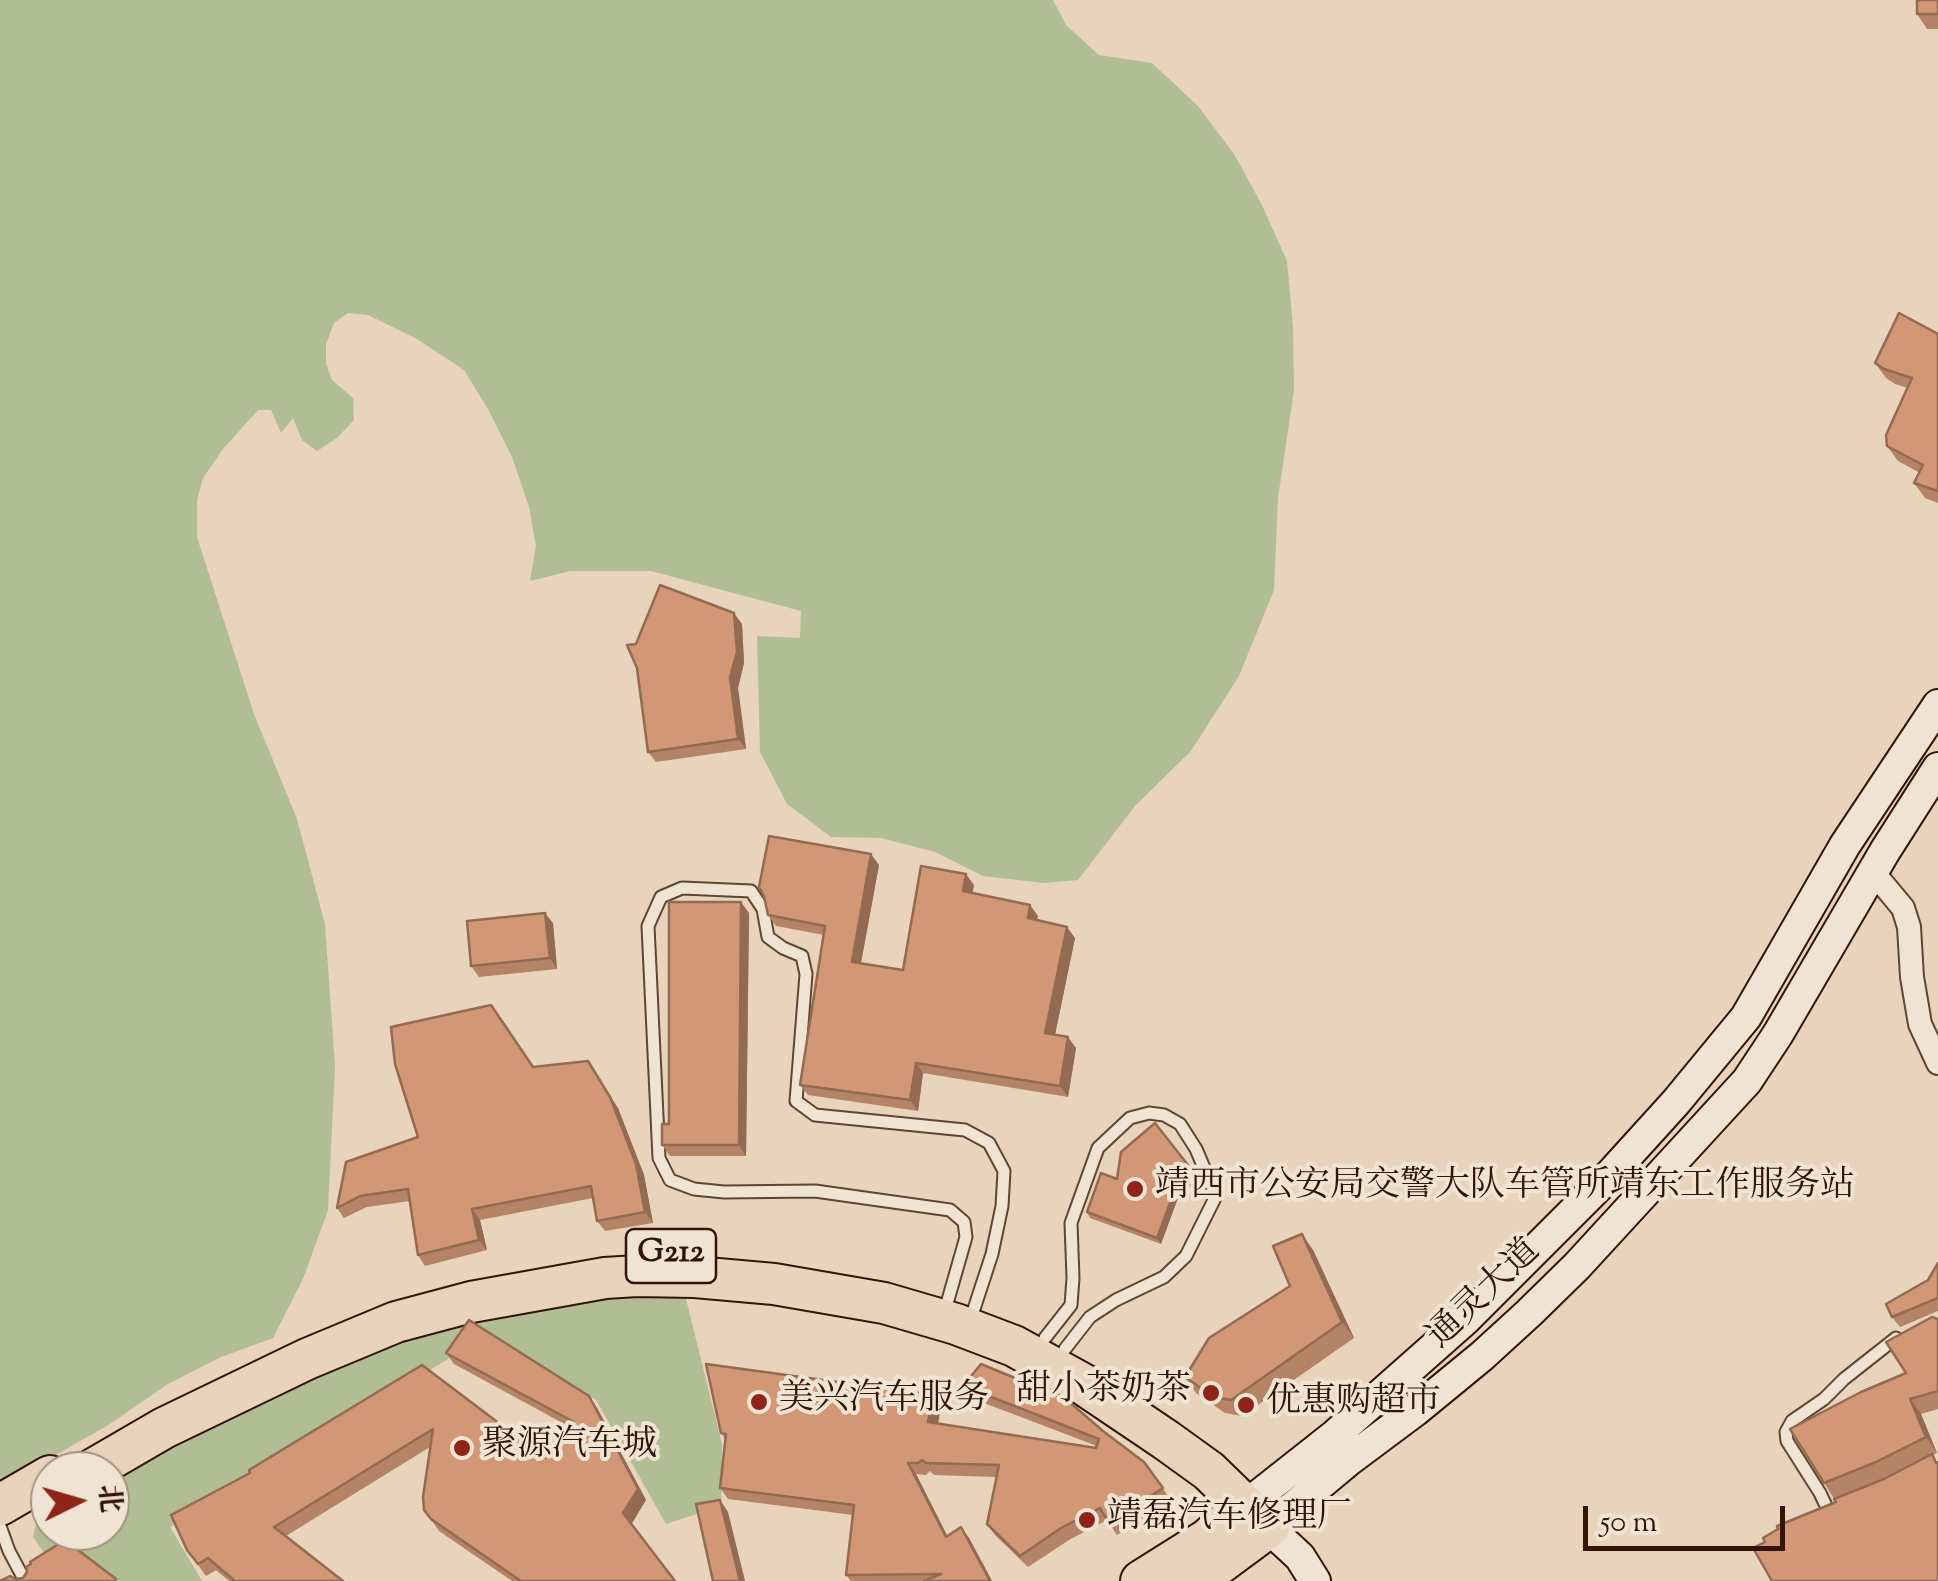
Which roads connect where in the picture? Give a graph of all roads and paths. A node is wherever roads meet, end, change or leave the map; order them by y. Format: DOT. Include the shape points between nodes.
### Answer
graph roads {
  1 [pos="1938,705"];
  2 [pos="1938,768"];
  3 [pos="1873,872"];
  4 [pos="1938,1063"];
  5 [pos="961,1304"];
  6 [pos="1916,1329"];
  7 [pos="1055,1344"];
  8 [pos="93,1451"];
  9 [pos="124,1451"];
  10 [pos="30,1488"];
  11 [pos="0,1505"];
  12 [pos="30,1507"];
  13 [pos="1268,1509"];
  14 [pos="1810,1519"];
  15 [pos="0,1524"];
  16 [pos="24,1581"];
  17 [pos="1141,1581"];
  18 [pos="1196,1581"];
  19 [pos="1315,1581"];
  20 [pos="1337,1581"];
  1 -- 13 [label="main road, 通灵大道" via="1845,845 1746,1018 1688,1088 1608,1177 1466,1319 1336,1435"];
  2 -- 3 [label="main road, 通灵大道"];
  3 -- 4 [label="street" via="1903,908 1920,1024"];
  3 -- 13 [label="main road, 通灵大道" via="1747,1080 1577,1266 1455,1378 1348,1461"];
  5 -- 5 [label="lane" via="992,1254 1002,1206 1004,1171 990,1143 965,1130 815,1115 796,1101 802,956 768,937 763,909 750,891 682,888 660,897 648,926 659,1158 670,1180 709,1190 816,1191 950,1210 964,1222 966,1237"];
  5 -- 7 [label="highway, G212"];
  5 -- 8 [label="highway, G212" via="774,1262 695,1255 528,1275 438,1293 321,1334"];
  6 -- 14 [label="lane" via="1881,1348 1792,1421 1787,1441 1832,1509"];
  7 -- 7 [label="lane" via="1116,1300 1164,1277 1186,1256 1216,1196 1196,1149 1180,1124 1164,1114 1130,1118 1098,1148 1071,1222 1071,1305"];
  7 -- 13 [label="highway, G212" via="1094,1364"];
  9 -- 13 [label="highway, G212" via="307,1358 396,1322 519,1292 667,1276 854,1296 1000,1340 1082,1384"];
  10 -- 11 [label="highway"];
  12 -- 15 [label="highway"];
  13 -- 17 [label="highway, 通灵大道"];
  13 -- 18 [label="highway, 通灵大道"];
  13 -- 19 [label="main road"];
  13 -- 20 [label="main road" via="1316,1548"];
  15 -- 16 [label="lane"];
}
